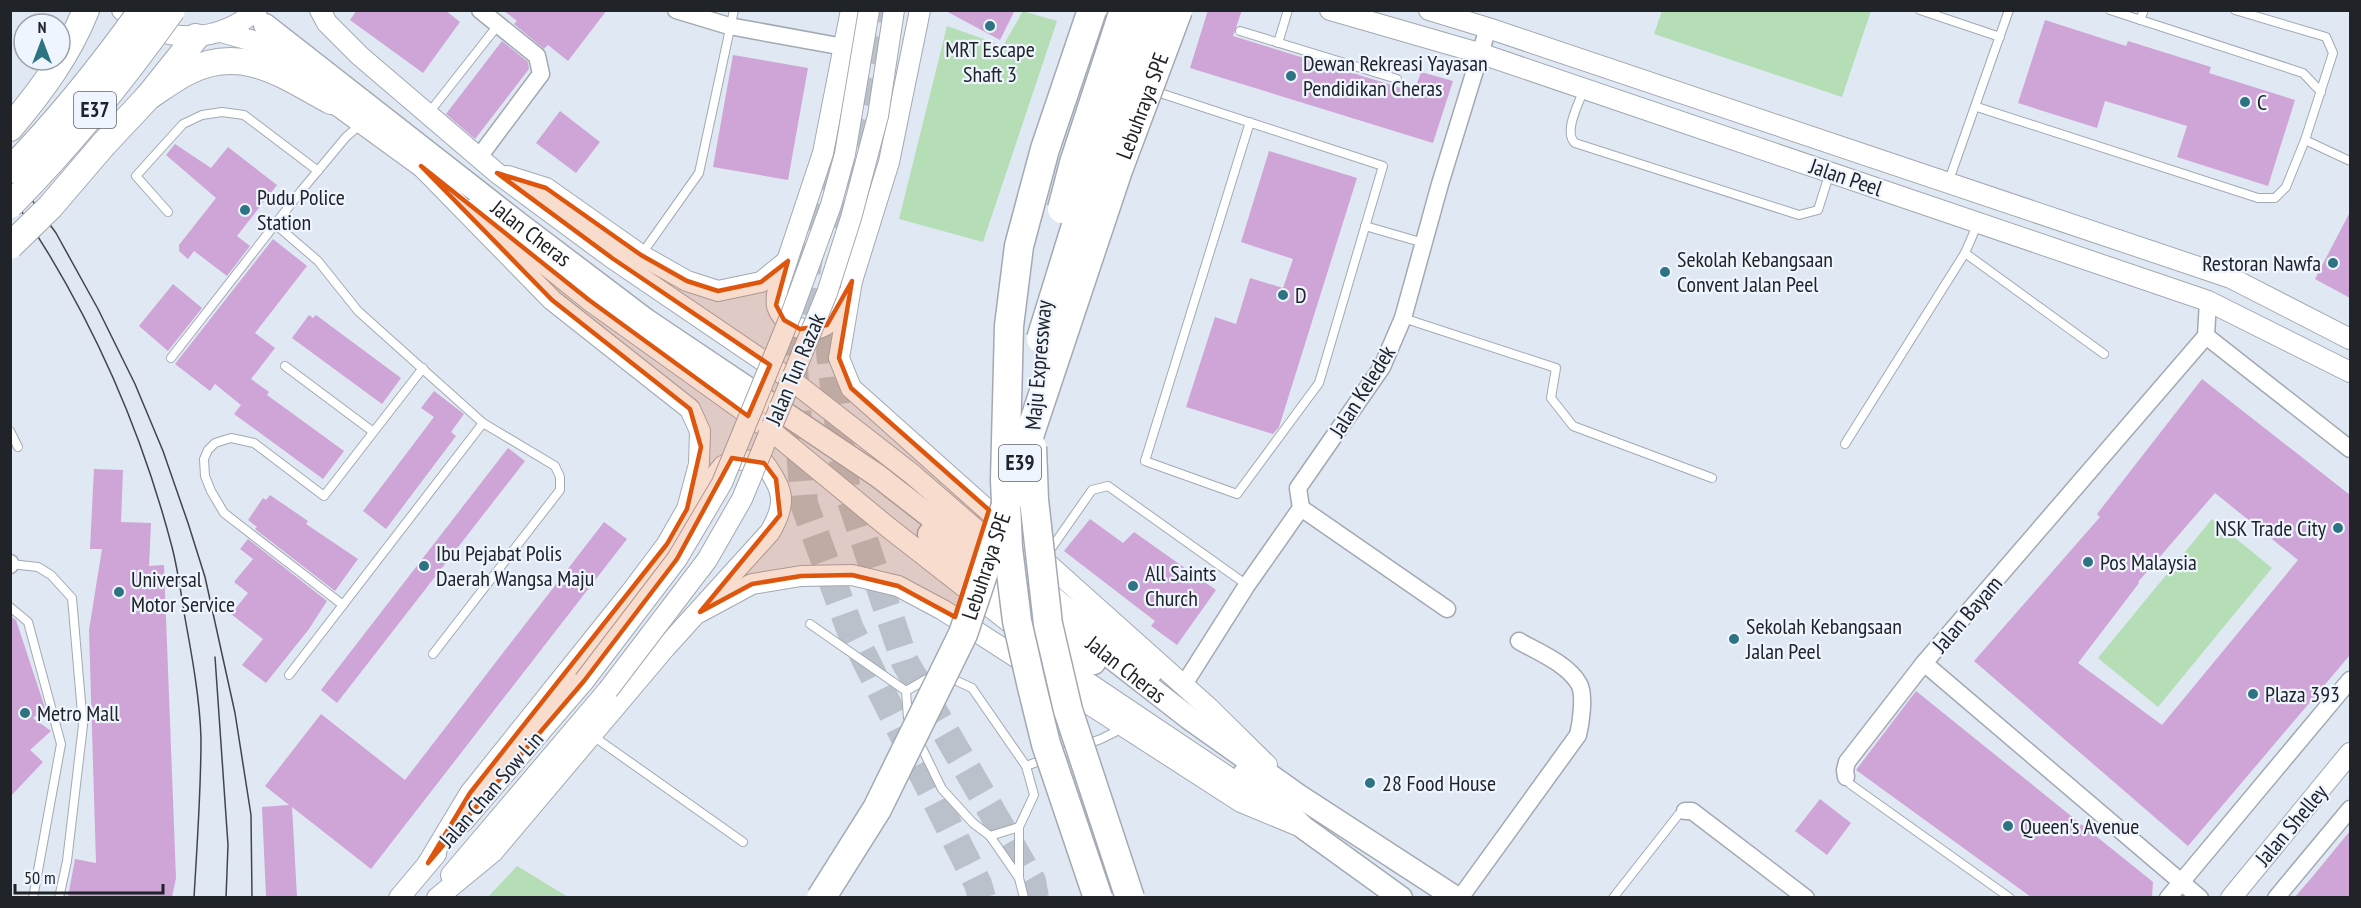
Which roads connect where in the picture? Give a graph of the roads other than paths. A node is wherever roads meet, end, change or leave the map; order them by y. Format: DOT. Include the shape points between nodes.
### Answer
graph roads {
  1 [pos="86,10"];
  2 [pos="122,10"];
  3 [pos="142,10"];
  4 [pos="172,10"];
  5 [pos="320,10"];
  6 [pos="480,10"];
  7 [pos="676,10"];
  8 [pos="851,10"];
  9 [pos="869,10"];
  10 [pos="894,10"];
  11 [pos="920,10"];
  12 [pos="1092,10"];
  13 [pos="1124,10"];
  14 [pos="1153,10"];
  15 [pos="1178,10"];
  16 [pos="1288,10"];
  17 [pos="1330,10"];
  18 [pos="1430,10"];
  19 [pos="1920,10"];
  20 [pos="2009,10"];
  21 [pos="2110,10"];
  22 [pos="2144,10"];
  23 [pos="2235,10"];
  24 [pos="261,18"];
  25 [pos="731,18"];
  26 [pos="2140,20"];
  27 [pos="498,25"];
  28 [pos="1488,28"];
  29 [pos="1240,31"];
  30 [pos="221,32"];
  31 [pos="196,37"];
  32 [pos="2000,37"];
  33 [pos="1278,43"];
  34 [pos="844,47"];
  35 [pos="1479,53"];
  36 [pos="1397,79"];
  37 [pos="1584,89"];
  38 [pos="2321,92"];
  39 [pos="1163,94"];
  40 [pos="148,97"];
  41 [pos="331,101"];
  42 [pos="1977,107"];
  43 [pos="428,114"];
  44 [pos="1250,122"];
  45 [pos="362,123"];
  46 [pos="10,128"];
  47 [pos="2305,140"];
  48 [pos="479,157"];
  49 [pos="2350,161"];
  50 [pos="421,166"];
  51 [pos="10,170"];
  52 [pos="318,171"];
  53 [pos="1830,172"];
  54 [pos="497,173"];
  55 [pos="1948,183"];
  56 [pos="10,204"];
  57 [pos="168,212"];
  58 [pos="1979,222"];
  59 [pos="275,224"];
  60 [pos="1365,226"];
  61 [pos="1424,243"];
  62 [pos="10,246"];
  63 [pos="1965,253"];
  64 [pos="641,255"];
  65 [pos="788,261"];
  66 [pos="852,281"];
  67 [pos="2208,301"];
  68 [pos="1403,318"];
  69 [pos="2206,336"];
  70 [pos="2350,339"];
  71 [pos="2104,354"];
  72 [pos="171,358"];
  73 [pos="770,365"];
  74 [pos="285,366"];
  75 [pos="423,368"];
  76 [pos="2350,372"];
  77 [pos="790,379"];
  78 [pos="748,416"];
  79 [pos="483,423"];
  80 [pos="806,426"];
  81 [pos="769,429"];
  82 [pos="10,431"];
  83 [pos="372,431"];
  84 [pos="1845,444"];
  85 [pos="18,447"];
  86 [pos="2350,449"];
  87 [pos="1712,478"];
  88 [pos="1301,508"];
  89 [pos="687,509"];
  90 [pos="1044,558"];
  91 [pos="11,564"];
  92 [pos="1247,585"];
  93 [pos="343,605"];
  94 [pos="10,607"];
  95 [pos="1447,609"];
  96 [pos="700,612"];
  97 [pos="810,624"];
  98 [pos="1519,641"];
  99 [pos="433,654"];
  100 [pos="1924,663"];
  101 [pos="289,675"];
  102 [pos="2350,680"];
  103 [pos="584,681"];
  104 [pos="1183,686"];
  105 [pos="608,690"];
  106 [pos="906,691"];
  107 [pos="1125,727"];
  108 [pos="593,736"];
  109 [pos="2350,753"];
  110 [pos="1026,766"];
  111 [pos="1846,777"];
  112 [pos="1299,796"];
  113 [pos="2350,809"];
  114 [pos="1685,811"];
  115 [pos="1019,827"];
  116 [pos="1304,828"];
  117 [pos="990,836"];
  118 [pos="743,842"];
  119 [pos="428,863"];
  120 [pos="1364,871"];
  121 [pos="1019,879"];
  122 [pos="2181,882"];
  123 [pos="33,897"];
  124 [pos="59,897"];
  125 [pos="399,897"];
  126 [pos="431,897"];
  127 [pos="437,897"];
  128 [pos="802,897"];
  129 [pos="820,897"];
  130 [pos="1024,897"];
  131 [pos="1098,897"];
  132 [pos="1130,897"];
  133 [pos="1383,897"];
  134 [pos="1401,897"];
  135 [pos="1458,897"];
  136 [pos="1613,897"];
  137 [pos="1806,897"];
  138 [pos="2010,897"];
  139 [pos="2168,897"];
  140 [pos="2200,897"];
  141 [pos="2231,897"];
  142 [pos="2276,897"];
  1 -- 46 [label="main road" via="75,38 47,83"];
  2 -- 31 [label="street" via="137,23 165,35"];
  3 -- 51 [label="main road, E37, bridge" via="114,49"];
  4 -- 56 [label="main road, E37, bridge" via="135,63 45,170"];
  5 -- 43 [label="street" via="327,23 360,56"];
  6 -- 27 [label="street"];
  7 -- 25 [label="street"];
  8 -- 34 [label="street"];
  9 -- 73 [label="street, Jalan Tun Razak, bridge" via="831,205"];
  10 -- 77 [label="street, Jalan Tun Razak, bridge" via="878,116 851,218 827,293"];
  11 -- 66 [label="street" via="889,162"];
  12 -- 131 [label="highway, Maju Expressway, bridge" via="1045,149 1019,246 1010,326 1005,480 1017,621 1046,744"];
  13 -- 132 [label="highway, Maju Expressway, bridge" via="1074,163 1047,267 1037,337 1032,437 1034,500 1048,624 1068,710"];
  14 -- 128 [label="highway, Lebuhraya SPE / E39, bridge" via="1095,164 952,628 862,808"];
  15 -- 129 [label="highway, Lebuhraya SPE / E39, bridge" via="1118,170 963,634 877,809"];
  16 -- 33 [label="lane"];
  17 -- 35 [label="street, Jalan Peel"];
  18 -- 28 [label="street, Jalan Peel"];
  19 -- 32 [label="lane"];
  20 -- 32 [label="lane"];
  21 -- 26 [label="lane"];
  22 -- 26 [label="lane"];
  23 -- 38 [label="lane" via="2326,38 2333,53"];
  24 -- 30 [label="street"];
  24 -- 80 [label="main road, Jalan Cheras" via="518,224 646,320"];
  25 -- 34 [label="street"];
  25 -- 64 [label="lane" via="699,173"];
  26 -- 38 [label="lane" via="2303,73"];
  27 -- 43 [label="lane"];
  27 -- 48 [label="street" via="537,56 541,74"];
  28 -- 35 [label="street, Jalan Keledek"];
  28 -- 55 [label="street, Jalan Peel"];
  29 -- 33 [label="lane"];
  30 -- 31 [label="street"];
  30 -- 41 [label="street" via="257,42 276,53"];
  31 -- 40 [label="main road"];
  32 -- 42 [label="lane"];
  33 -- 36 [label="lane"];
  34 -- 65 [label="street" via="823,153"];
  35 -- 37 [label="street, Jalan Peel"];
  35 -- 61 [label="street, Jalan Keledek"];
  37 -- 53 [label="street, Jalan Peel"];
  37 -- 53 [label="lane" via="1569,132 1575,143 1799,215 1818,210"];
  38 -- 47 [label="lane"];
  39 -- 44 [label="lane"];
  40 -- 41 [label="main road" via="187,72 235,60 273,69"];
  40 -- 62 [label="main road, bridge"];
  41 -- 45 [label="street"];
  42 -- 47 [label="lane" via="2258,198 2275,198 2286,187"];
  42 -- 55 [label="lane"];
  43 -- 48 [label="street"];
  44 -- 60 [label="lane" via="1383,166"];
  44 -- 60 [label="lane" via="1145,461 1237,494 1319,383"];
  45 -- 50 [label="street"];
  45 -- 52 [label="lane"];
  47 -- 49 [label="lane"];
  48 -- 54 [label="street"];
  50 -- 78 [label="street" via="589,300"];
  50 -- 89 [label="street" via="552,300 690,410 700,431 701,447"];
  52 -- 57 [label="lane" via="244,115 202,115 183,124 136,176"];
  52 -- 59 [label="lane"];
  53 -- 58 [label="street, Jalan Peel"];
  54 -- 64 [label="street" via="546,188"];
  54 -- 73 [label="street" via="612,258"];
  55 -- 70 [label="street, Jalan Peel" via="2231,278"];
  58 -- 63 [label="lane"];
  58 -- 67 [label="street, Jalan Peel"];
  59 -- 72 [label="lane"];
  59 -- 75 [label="lane" via="318,261 358,311"];
  60 -- 61 [label="lane"];
  61 -- 68 [label="street, Jalan Keledek"];
  63 -- 71 [label="lane"];
  63 -- 84 [label="lane"];
  64 -- 65 [label="street" via="687,281 718,291 761,282"];
  65 -- 66 [label="street" via="776,305 784,320 800,329 827,325 839,311"];
  66 -- 90 [label="street" via="839,358 851,388"];
  67 -- 69 [label="street"];
  67 -- 76 [label="street, Jalan Peel"];
  68 -- 87 [label="lane" via="1556,368 1551,398 1573,426"];
  68 -- 88 [label="street, Jalan Keledek" via="1382,367 1298,488"];
  69 -- 86 [label="street"];
  69 -- 100 [label="street, Jalan Bayam"];
  73 -- 77 [label="street"];
  73 -- 78 [label="street, Jalan Tun Razak, bridge"];
  74 -- 83 [label="lane"];
  75 -- 79 [label="lane"];
  75 -- 83 [label="lane"];
  77 -- 81 [label="street, Jalan Tun Razak, bridge"];
  77 -- 112 [label="street, bridge" via="912,474 1062,604 1196,707"];
  78 -- 81 [label="street"];
  78 -- 103 [label="street, Jalan Tun Razak, bridge" via="722,483 702,520"];
  79 -- 93 [label="lane"];
  79 -- 99 [label="lane" via="555,466 560,490"];
  80 -- 112 [label="main road, Jalan Cheras" via="878,476 1189,718"];
  80 -- 116 [label="main road, Jalan Cheras" via="991,586 1260,786"];
  81 -- 105 [label="street, Jalan Tun Razak, bridge" via="742,499 707,560"];
  81 -- 116 [label="street, bridge" via="1081,678"];
  82 -- 85 [label="lane"];
  83 -- 93 [label="lane" via="324,496 254,443 231,438 215,443 204,459 208,484 224,513"];
  88 -- 92 [label="street, Jalan Keledek"];
  88 -- 95 [label="street"];
  89 -- 96 [label="street" via="723,466 737,459 764,463 776,479 782,498 780,515 770,532"];
  89 -- 119 [label="street" via="631,592 470,793"];
  90 -- 92 [label="lane" via="1092,490 1108,486"];
  90 -- 104 [label="street"];
  91 -- 124 [label="lane" via="38,567 72,598 83,725"];
  92 -- 104 [label="street, Jalan Keledek"];
  93 -- 101 [label="lane"];
  94 -- 123 [label="lane" via="28,622 61,744"];
  96 -- 107 [label="street" via="752,584 801,576 852,575 898,586 943,610"];
  96 -- 108 [label="street"];
  97 -- 106 [label="lane"];
  98 -- 135 [label="street" via="1565,669 1580,685 1578,735"];
  100 -- 111 [label="street" via="1847,762"];
  100 -- 122 [label="street, Jalan Bayam"];
  102 -- 122 [label="street"];
  103 -- 119 [label="street, Jalan Chan Sow Lin"];
  104 -- 112 [label="street"];
  105 -- 126 [label="street, Jalan Chan Sow Lin"];
  106 -- 110 [label="lane" via="939,672 972,688"];
  106 -- 117 [label="lane" via="908,718 942,789 973,824"];
  107 -- 110 [label="lane"];
  107 -- 116 [label="street" via="1241,802"];
  108 -- 118 [label="lane"];
  108 -- 127 [label="street" via="493,852"];
  109 -- 141 [label="street, Jalan Shelley"];
  110 -- 115 [label="lane" via="1034,795"];
  111 -- 138 [label="lane" via="1850,784"];
  112 -- 135 [label="main road, Jalan Cheras"];
  113 -- 142 [label="street"];
  114 -- 136 [label="lane"];
  114 -- 137 [label="street" via="1692,811"];
  115 -- 117 [label="lane"];
  115 -- 121 [label="lane"];
  116 -- 120 [label="main road, Jalan Cheras"];
  117 -- 121 [label="lane"];
  119 -- 125 [label="street, Jalan Chan Sow Lin"];
  120 -- 133 [label="street"];
  120 -- 134 [label="main road, Jalan Cheras"];
  121 -- 130 [label="lane"];
  122 -- 139 [label="street"];
  122 -- 140 [label="street, Jalan Bayam"];
}
